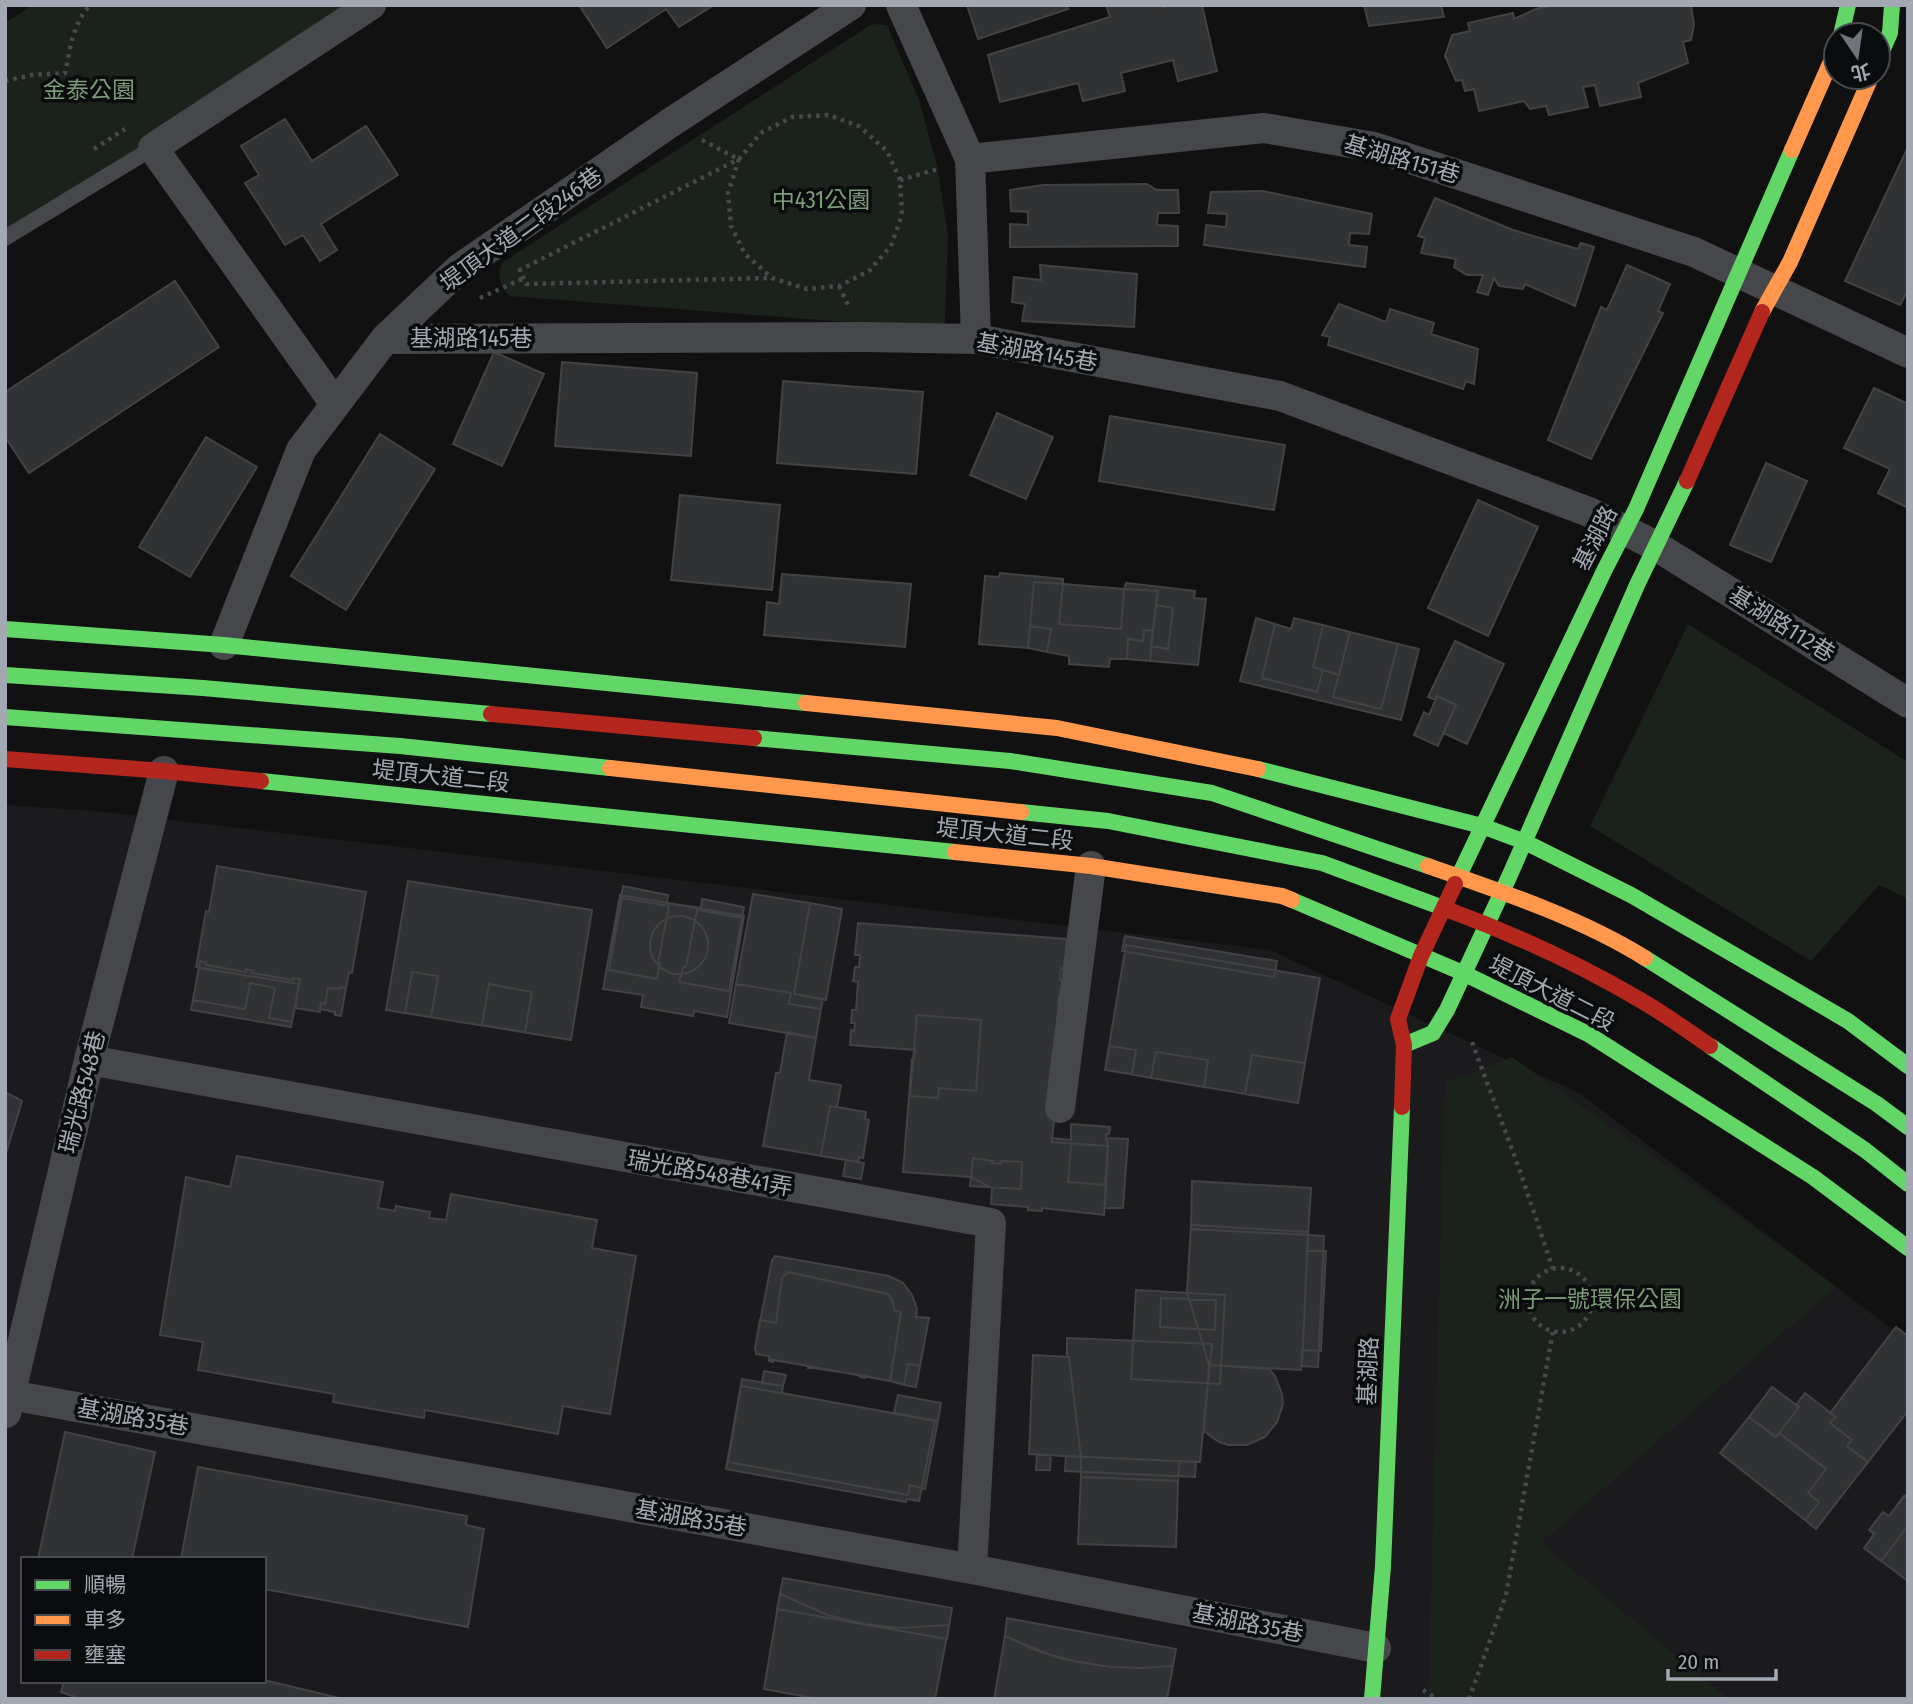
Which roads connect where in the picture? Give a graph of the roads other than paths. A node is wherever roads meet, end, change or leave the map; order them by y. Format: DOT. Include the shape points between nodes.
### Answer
graph roads {
  1 [pos="372,5"];
  2 [pos="851,5"];
  3 [pos="901,5"];
  4 [pos="1822,83"];
  5 [pos="1865,91"];
  6 [pos="153,148"];
  7 [pos="970,159"];
  8 [pos="5,238"];
  9 [pos="1740,273"];
  10 [pos="1775,290"];
  11 [pos="385,339"];
  12 [pos="976,339"];
  13 [pos="1908,353"];
  14 [pos="335,404"];
  15 [pos="1625,531"];
  16 [pos="1656,546"];
  17 [pos="5,629"];
  18 [pos="224,645"];
  19 [pos="5,675"];
  20 [pos="1908,703"];
  21 [pos="5,717"];
  22 [pos="5,759"];
  23 [pos="164,771"];
  24 [pos="1482,826"];
  25 [pos="1525,842"];
  26 [pos="1091,866"];
  27 [pos="1459,877"];
  28 [pos="1502,892"];
  29 [pos="1444,909"];
  30 [pos="1487,924"];
  31 [pos="1421,956"];
  32 [pos="1463,974"];
  33 [pos="1404,1045"];
  34 [pos="89,1060"];
  35 [pos="1908,1066"];
  36 [pos="1060,1108"];
  37 [pos="1908,1127"];
  38 [pos="1908,1184"];
  39 [pos="1908,1248"];
  40 [pos="7,1401"];
  41 [pos="972,1569"];
  42 [pos="1376,1648"];
  43 [pos="1372,1699"];
  1 -- 6 [label="street"];
  2 -- 11 [label="street, 堤頂大道二段246巷" via="460,268"];
  3 -- 7 [label="street"];
  4 -- 9 [label="main road, 基湖路"];
  5 -- 10 [label="main road"];
  6 -- 8 [label="lane"];
  6 -- 14 [label="street"];
  7 -- 9 [label="street, 基湖路151巷" via="1264,128 1374,146 1694,252"];
  7 -- 12 [label="street"];
  9 -- 10 [label="street, 基湖路151巷"];
  9 -- 15 [label="main road, 基湖路"];
  10 -- 13 [label="street, 基湖路151巷"];
  10 -- 16 [label="main road"];
  11 -- 12 [label="street, 基湖路145巷"];
  11 -- 14 [label="street, 堤頂大道二段246巷"];
  12 -- 15 [label="street, 基湖路145巷" via="1280,396 1589,512"];
  14 -- 18 [label="street, 堤頂大道二段246巷" via="301,450"];
  15 -- 16 [label="street, 基湖路145巷"];
  15 -- 24 [label="main road, 基湖路"];
  16 -- 20 [label="street, 基湖路112巷"];
  16 -- 25 [label="main road"];
  17 -- 18 [label="main road"];
  18 -- 24 [label="main road" via="1057,728 1258,769"];
  19 -- 27 [label="main road" via="203,688 1010,761 1212,793"];
  21 -- 29 [label="main road, 堤頂大道二段" via="400,746 1108,821 1322,863"];
  22 -- 23 [label="main road, 堤頂大道二段"];
  23 -- 26 [label="main road, 堤頂大道二段"];
  23 -- 34 [label="street, 瑞光路548巷"];
  24 -- 25 [label="main road"];
  24 -- 27 [label="main road, 基湖路"];
  25 -- 28 [label="main road"];
  25 -- 35 [label="main road" via="1631,895 1848,1021"];
  26 -- 31 [label="main road, 堤頂大道二段" via="1282,896"];
  26 -- 36 [label="street"];
  27 -- 28 [label="main road"];
  27 -- 29 [label="main road, 基湖路"];
  28 -- 30 [label="main road"];
  28 -- 37 [label="main road" via="1615,939"];
  29 -- 30 [label="main road, 堤頂大道二段"];
  29 -- 31 [label="main road, 基湖路"];
  30 -- 32 [label="main road"];
  30 -- 38 [label="main road, 堤頂大道二段" via="1570,961 1644,1002 1865,1150"];
  31 -- 32 [label="main road, 堤頂大道二段"];
  31 -- 33 [label="main road, 基湖路" via="1398,1019"];
  32 -- 33 [label="main road" via="1433,1033"];
  32 -- 39 [label="main road, 堤頂大道二段" via="1588,1034 1813,1177"];
  33 -- 42 [label="main road, 基湖路"];
  34 -- 40 [label="street, 瑞光路548巷"];
  34 -- 41 [label="street, 瑞光路548巷41弄" via="990,1223"];
  40 -- 41 [label="street, 基湖路35巷"];
  41 -- 42 [label="street, 基湖路35巷"];
  42 -- 43 [label="main road, 基湖路"];
}
